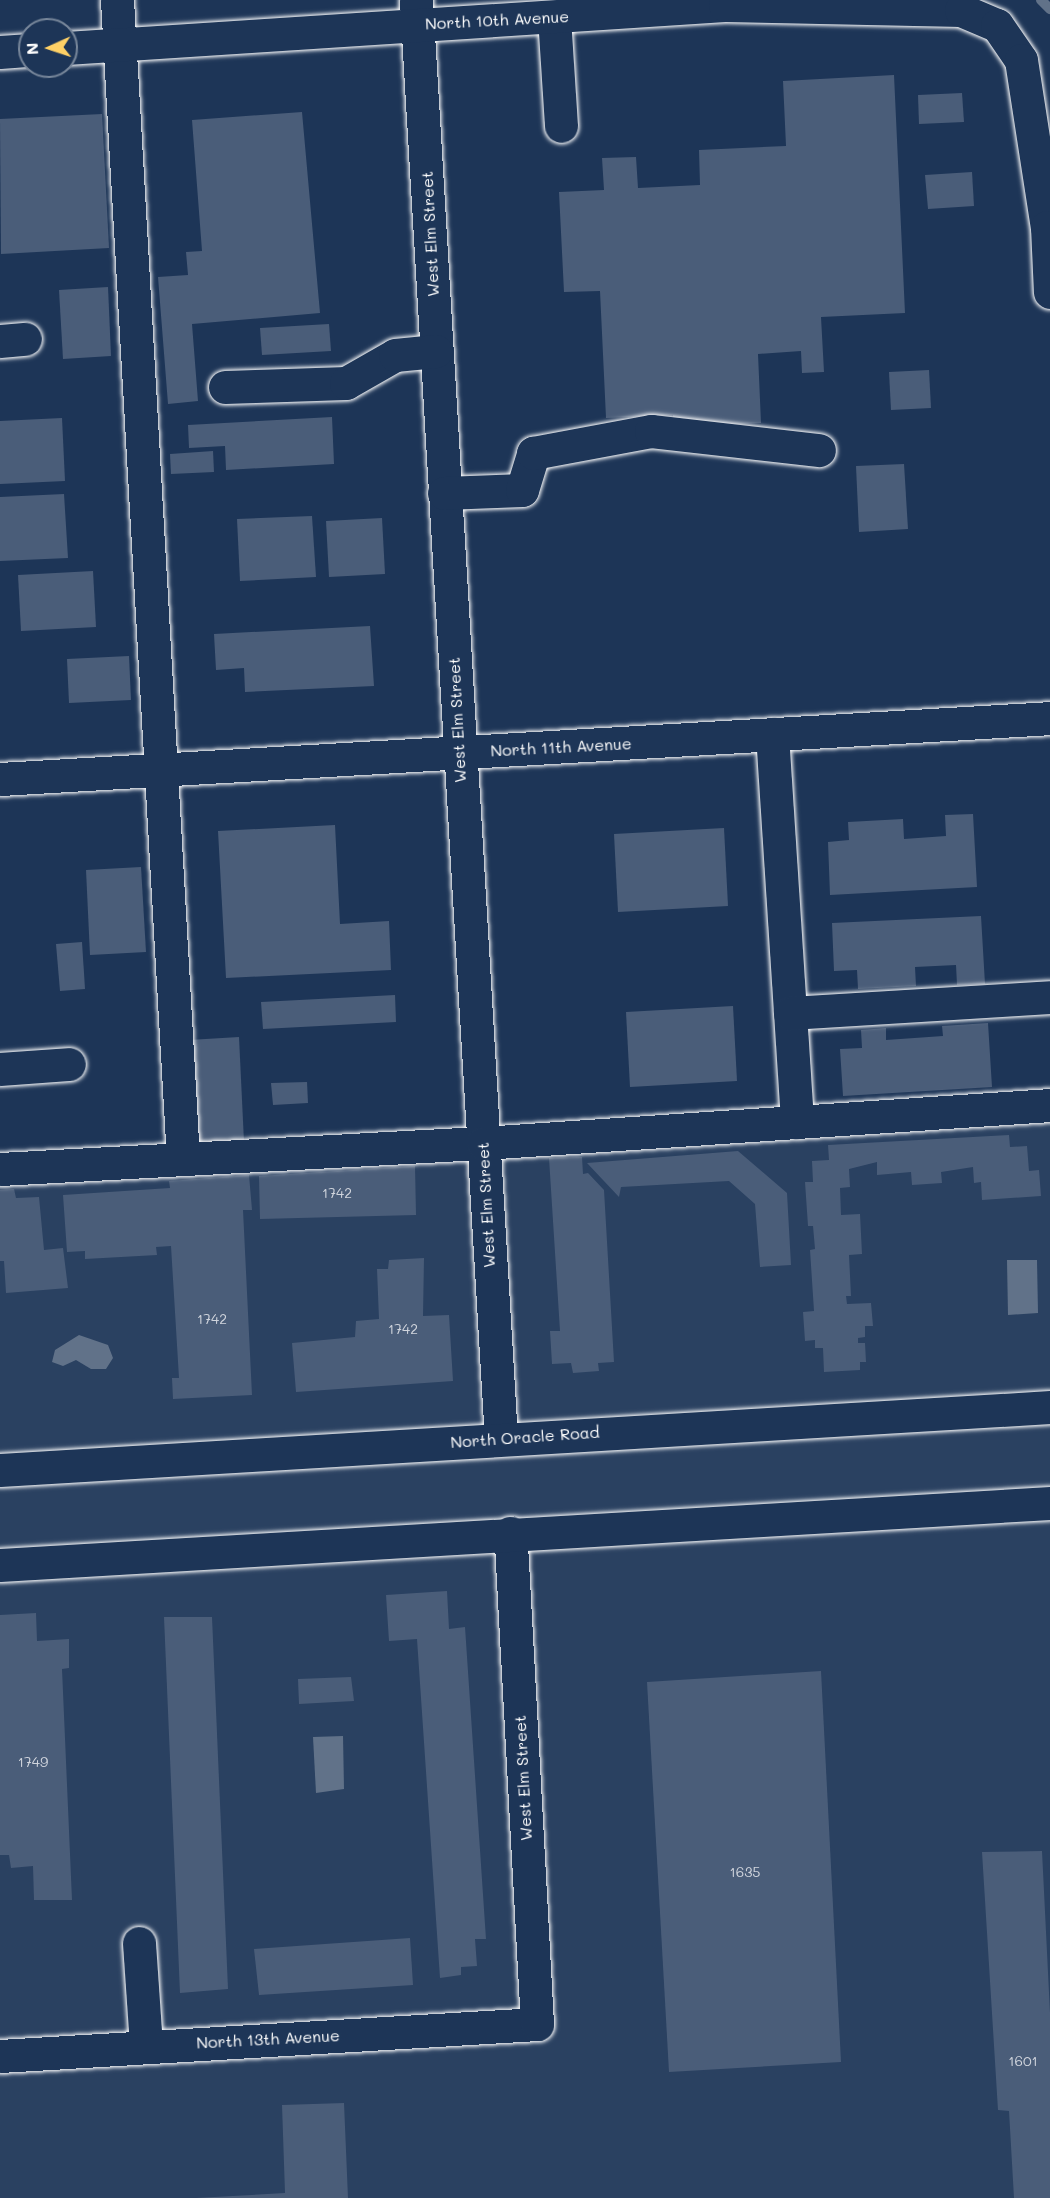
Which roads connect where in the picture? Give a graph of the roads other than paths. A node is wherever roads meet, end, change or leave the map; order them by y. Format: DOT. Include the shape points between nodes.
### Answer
graph roads {
  1 [pos="117,0"];
  2 [pos="724,2"];
  3 [pos="417,12"];
  4 [pos="554,17"];
  5 [pos="120,45"];
  6 [pos="78,47"];
  7 [pos="18,51"];
  8 [pos="0,52"];
  9 [pos="561,126"];
  10 [pos="1050,292"];
  11 [pos="436,351"];
  12 [pos="225,387"];
  13 [pos="819,450"];
  14 [pos="444,493"];
  15 [pos="1050,718"];
  16 [pos="772,734"];
  17 [pos="459,753"];
  18 [pos="160,770"];
  19 [pos="0,779"];
  20 [pos="1050,997"];
  21 [pos="790,1013"];
  22 [pos="69,1064"];
  23 [pos="0,1069"];
  24 [pos="1050,1105"];
  25 [pos="797,1122"];
  26 [pos="483,1143"];
  27 [pos="183,1158"];
  28 [pos="0,1169"];
  29 [pos="1050,1407"];
  30 [pos="501,1439"];
  31 [pos="0,1470"];
  32 [pos="1050,1503"];
  33 [pos="510,1533"];
  34 [pos="0,1565"];
  35 [pos="139,1943"];
  36 [pos="537,2024"];
  37 [pos="146,2046"];
  38 [pos="0,2056"];
  1 -- 5 [label="street"];
  2 -- 4 [label="street, North 10th Avenue"];
  2 -- 10 [label="street, North 10th Avenue" via="961,10 997,25 1021,60 1047,226"];
  3 -- 4 [label="street, North 10th Avenue"];
  3 -- 5 [label="street, North 10th Avenue"];
  3 -- 11 [label="street, West Elm Street"];
  4 -- 9 [label="street"];
  5 -- 6 [label="street, North 10th Avenue"];
  5 -- 18 [label="street"];
  7 -- 8 [label="street"];
  11 -- 12 [label="street" via="395,355 346,383"];
  11 -- 14 [label="street, West Elm Street"];
  13 -- 14 [label="street" via="651,431 617,441 533,453 522,490"];
  14 -- 17 [label="street, West Elm Street"];
  15 -- 16 [label="street, North 11th Avenue"];
  16 -- 17 [label="street, North 11th Avenue"];
  16 -- 21 [label="street"];
  17 -- 18 [label="street, North 11th Avenue"];
  17 -- 26 [label="street, West Elm Street"];
  18 -- 19 [label="street, North 11th Avenue"];
  18 -- 27 [label="street"];
  20 -- 21 [label="street"];
  21 -- 25 [label="street"];
  22 -- 23 [label="street"];
  24 -- 25 [label="street"];
  25 -- 26 [label="street"];
  26 -- 27 [label="street"];
  26 -- 30 [label="street, West Elm Street"];
  27 -- 28 [label="street"];
  29 -- 30 [label="street, North Oracle Road"];
  30 -- 31 [label="street, North Oracle Road"];
  32 -- 33 [label="street"];
  33 -- 34 [label="street"];
  33 -- 36 [label="street, West Elm Street"];
  35 -- 37 [label="street"];
  36 -- 37 [label="street, North 13th Avenue"];
  37 -- 38 [label="street, North 13th Avenue"];
}
